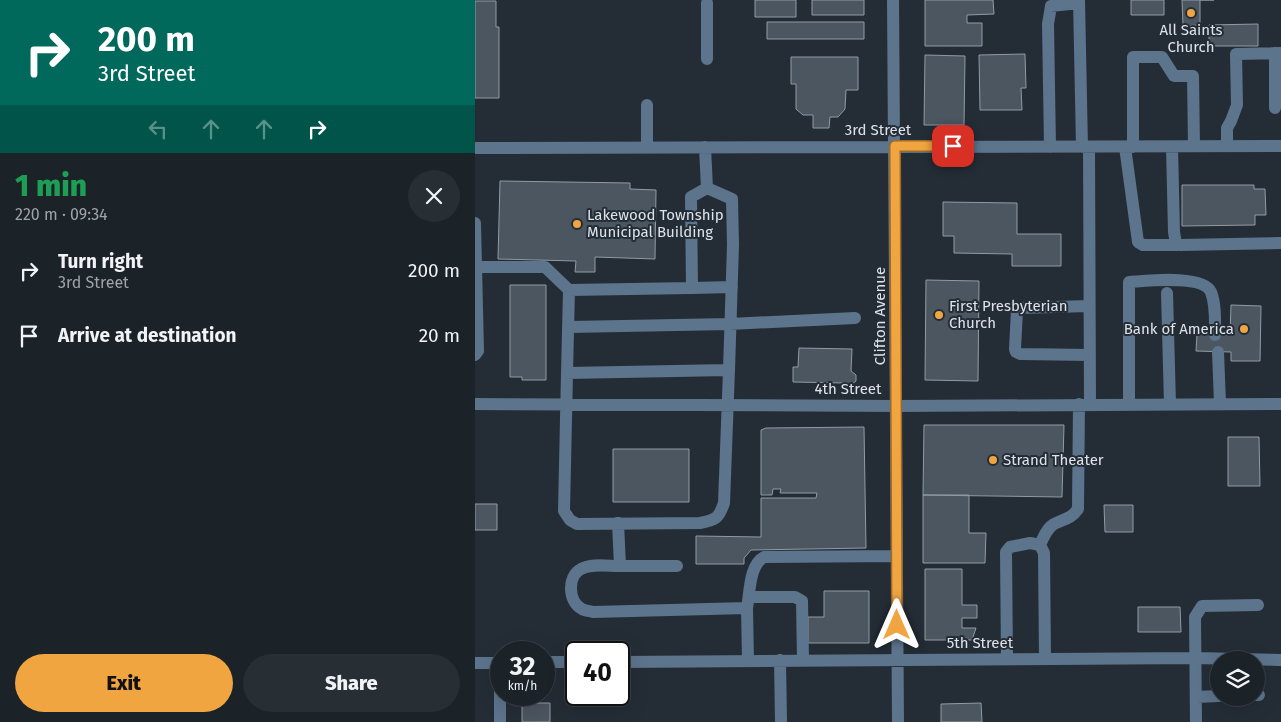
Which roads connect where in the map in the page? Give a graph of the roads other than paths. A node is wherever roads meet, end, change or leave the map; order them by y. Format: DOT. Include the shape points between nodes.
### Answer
graph roads {
  1 [pos="893,0"];
  2 [pos="707,2"];
  3 [pos="1079,2"];
  4 [pos="1278,53"];
  5 [pos="707,59"];
  6 [pos="647,105"];
  7 [pos="1275,108"];
  8 [pos="895,146"];
  9 [pos="1172,146"];
  10 [pos="1194,146"];
  11 [pos="1227,146"];
  12 [pos="1281,146"];
  13 [pos="705,147"];
  14 [pos="1050,147"];
  15 [pos="1086,147"];
  16 [pos="1129,147"];
  17 [pos="475,148"];
  18 [pos="647,148"];
  19 [pos="707,188"];
  20 [pos="475,223"];
  21 [pos="1281,243"];
  22 [pos="1177,244"];
  23 [pos="475,267"];
  24 [pos="732,287"];
  25 [pos="692,288"];
  26 [pos="569,290"];
  27 [pos="1167,293"];
  28 [pos="1089,306"];
  29 [pos="855,318"];
  30 [pos="730,324"];
  31 [pos="569,327"];
  32 [pos="1215,335"];
  33 [pos="1218,352"];
  34 [pos="475,355"];
  35 [pos="1089,355"];
  36 [pos="729,370"];
  37 [pos="567,373"];
  38 [pos="1219,403"];
  39 [pos="475,404"];
  40 [pos="566,404"];
  41 [pos="1084,404"];
  42 [pos="1129,404"];
  43 [pos="1170,404"];
  44 [pos="1281,404"];
  45 [pos="727,405"];
  46 [pos="897,406"];
  47 [pos="619,523"];
  48 [pos="1040,545"];
  49 [pos="897,556"];
  50 [pos="620,566"];
  51 [pos="677,566"];
  52 [pos="748,603"];
  53 [pos="1258,605"];
  54 [pos="1195,658"];
  55 [pos="1007,659"];
  56 [pos="1045,659"];
  57 [pos="780,660"];
  58 [pos="803,660"];
  59 [pos="897,660"];
  60 [pos="1281,660"];
  61 [pos="748,661"];
  62 [pos="630,662"];
  63 [pos="475,663"];
  64 [pos="490,663"];
  65 [pos="1210,696"];
  66 [pos="1196,697"];
  67 [pos="500,706"];
  68 [pos="500,722"];
  69 [pos="781,722"];
  70 [pos="898,722"];
  71 [pos="1196,722"];
  1 -- 8 [label="street, Clifton Avenue"];
  2 -- 5 [label="street"];
  3 -- 14 [label="street" via="1051,6 1048,24"];
  3 -- 15 [label="street"];
  4 -- 7 [label="street"];
  4 -- 11 [label="street" via="1236,54 1237,105 1227,128"];
  6 -- 18 [label="street"];
  8 -- 13 [label="street, 3rd Street"];
  8 -- 14 [label="street, 3rd Street"];
  8 -- 46 [label="street, Clifton Avenue"];
  9 -- 10 [label="street, 3rd Street"];
  9 -- 16 [label="street, 3rd Street"];
  9 -- 22 [label="street"];
  10 -- 11 [label="street, 3rd Street"];
  10 -- 16 [label="street" via="1193,76 1174,76 1163,57 1133,57"];
  11 -- 12 [label="street, 3rd Street"];
  13 -- 18 [label="street, 3rd Street"];
  13 -- 19 [label="street"];
  14 -- 15 [label="street, 3rd Street"];
  15 -- 16 [label="street, 3rd Street"];
  15 -- 28 [label="street"];
  16 -- 22 [label="street" via="1138,242 1143,245"];
  17 -- 18 [label="street, 3rd Street"];
  19 -- 24 [label="street" via="732,199"];
  19 -- 25 [label="street" via="691,198"];
  20 -- 23 [label="street"];
  21 -- 22 [label="street"];
  23 -- 26 [label="street" via="545,267"];
  23 -- 34 [label="street" via="478,351"];
  24 -- 25 [label="street"];
  24 -- 30 [label="street"];
  25 -- 26 [label="street"];
  26 -- 31 [label="street"];
  27 -- 43 [label="street"];
  28 -- 35 [label="street"];
  28 -- 35 [label="street" via="1020,308 1017,310 1015,349 1020,354"];
  29 -- 30 [label="street"];
  30 -- 31 [label="street"];
  30 -- 36 [label="street"];
  31 -- 37 [label="street"];
  32 -- 42 [label="street" via="1210,290 1200,282 1129,282"];
  33 -- 38 [label="street"];
  35 -- 41 [label="street"];
  36 -- 37 [label="street"];
  36 -- 45 [label="street"];
  37 -- 40 [label="street"];
  38 -- 43 [label="street, 4th Street"];
  38 -- 44 [label="street, 4th Street"];
  39 -- 40 [label="street, 4th Street"];
  40 -- 45 [label="street, 4th Street"];
  40 -- 47 [label="street" via="563,511 569,520 577,524"];
  41 -- 42 [label="street, 4th Street"];
  41 -- 46 [label="street, 4th Street"];
  41 -- 48 [label="street" via="1078,509 1073,516 1052,525"];
  42 -- 43 [label="street, 4th Street"];
  45 -- 46 [label="street, 4th Street"];
  45 -- 47 [label="street" via="721,513 714,520 701,523"];
  46 -- 49 [label="street, Clifton Avenue"];
  47 -- 50 [label="street"];
  48 -- 55 [label="street" via="1018,544 1006,552"];
  48 -- 56 [label="street" via="1044,553"];
  49 -- 52 [label="street" via="763,557 753,571"];
  49 -- 59 [label="street, Clifton Avenue"];
  50 -- 51 [label="street"];
  50 -- 52 [label="street" via="590,566 576,572 571,589 574,601 581,609 593,612"];
  52 -- 58 [label="street" via="795,597 802,601"];
  52 -- 61 [label="street"];
  53 -- 54 [label="street" via="1202,606 1195,617"];
  54 -- 56 [label="street, 5th Street"];
  54 -- 60 [label="street, 5th Street"];
  54 -- 66 [label="street"];
  55 -- 56 [label="street, 5th Street"];
  55 -- 59 [label="street, 5th Street"];
  57 -- 58 [label="street, 5th Street"];
  57 -- 61 [label="street, 5th Street"];
  57 -- 69 [label="street"];
  58 -- 59 [label="street, 5th Street"];
  59 -- 70 [label="street, Clifton Avenue"];
  61 -- 62 [label="street, 5th Street"];
  63 -- 64 [label="street"];
  65 -- 66 [label="street"];
  66 -- 71 [label="street"];
  67 -- 68 [label="street"];
}
